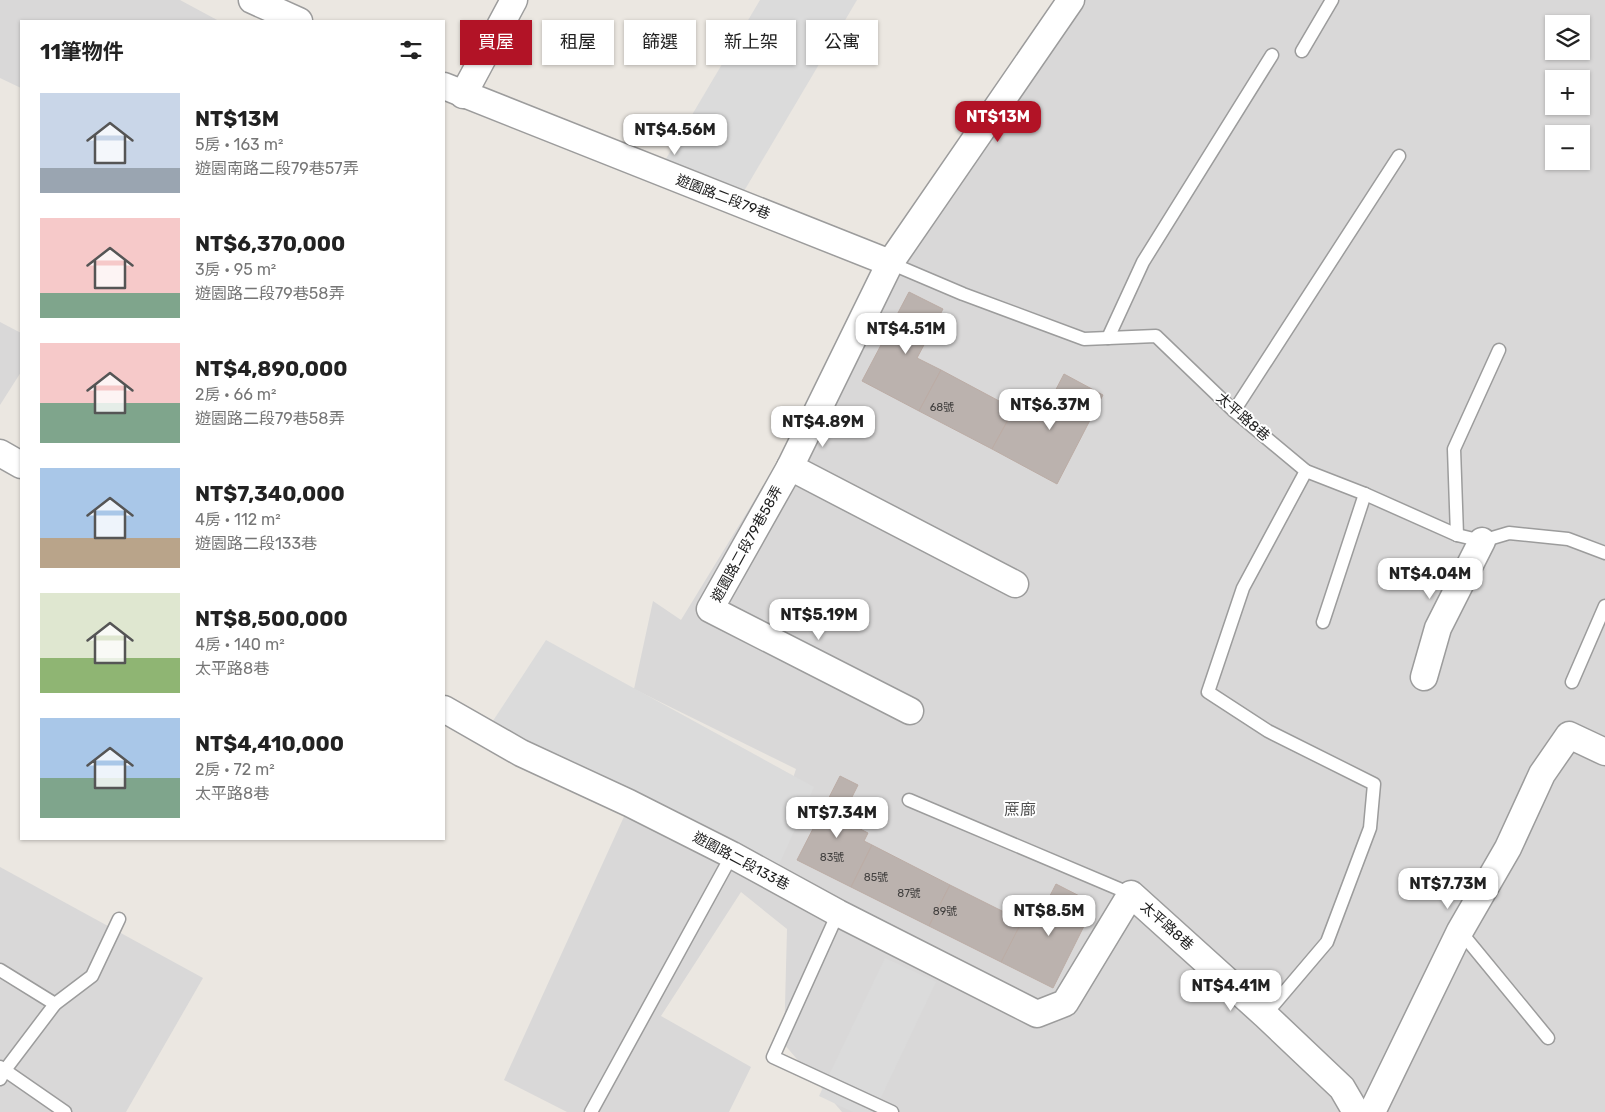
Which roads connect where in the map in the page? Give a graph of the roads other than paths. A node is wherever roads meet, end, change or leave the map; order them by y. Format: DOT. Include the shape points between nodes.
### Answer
graph roads {
  1 [pos="252,0"];
  2 [pos="514,0"];
  3 [pos="1071,0"];
  4 [pos="1332,0"];
  5 [pos="297,20"];
  6 [pos="1302,51"];
  7 [pos="1272,56"];
  8 [pos="454,91"];
  9 [pos="1399,156"];
  10 [pos="890,263"];
  11 [pos="1108,338"];
  12 [pos="1498,350"];
  13 [pos="1234,411"];
  14 [pos="0,453"];
  15 [pos="20,464"];
  16 [pos="790,467"];
  17 [pos="1306,471"];
  18 [pos="1365,494"];
  19 [pos="1456,535"];
  20 [pos="1482,541"];
  21 [pos="1605,553"];
  22 [pos="1015,584"];
  23 [pos="1605,606"];
  24 [pos="1323,622"];
  25 [pos="1424,677"];
  26 [pos="1572,682"];
  27 [pos="445,711"];
  28 [pos="910,711"];
  29 [pos="1605,752"];
  30 [pos="909,800"];
  31 [pos="732,855"];
  32 [pos="1131,894"];
  33 [pos="838,913"];
  34 [pos="119,920"];
  35 [pos="1460,931"];
  36 [pos="0,970"];
  37 [pos="56,1004"];
  38 [pos="1037,1014"];
  39 [pos="1265,1015"];
  40 [pos="1548,1038"];
  41 [pos="2,1072"];
  42 [pos="65,1112"];
  43 [pos="592,1112"];
  44 [pos="892,1112"];
  45 [pos="1356,1112"];
  46 [pos="1372,1112"];
  1 -- 5 [label="street"];
  2 -- 8 [label="street"];
  3 -- 10 [label="street, 遊園路二段79巷58弄"];
  4 -- 6 [label="lane"];
  7 -- 11 [label="lane" via="1144,262"];
  8 -- 10 [label="street, 遊園路二段79巷"];
  9 -- 13 [label="lane"];
  10 -- 11 [label="lane, 太平路8巷" via="1084,339"];
  10 -- 16 [label="street, 遊園路二段79巷58弄"];
  11 -- 13 [label="lane, 太平路8巷" via="1156,336"];
  12 -- 19 [label="lane" via="1454,449"];
  13 -- 17 [label="lane, 太平路8巷"];
  14 -- 15 [label="street"];
  16 -- 22 [label="street"];
  16 -- 28 [label="street, 遊園路二段79巷58弄" via="710,609"];
  17 -- 18 [label="lane, 太平路8巷"];
  17 -- 39 [label="lane" via="1243,588 1208,692 1268,730 1374,784 1370,828 1327,942"];
  18 -- 19 [label="lane, 太平路8巷"];
  18 -- 24 [label="lane"];
  19 -- 20 [label="lane, 太平路8巷"];
  20 -- 21 [label="lane, 太平路8巷" via="1509,533 1568,539"];
  20 -- 25 [label="street" via="1438,628"];
  23 -- 26 [label="lane"];
  27 -- 31 [label="street, 遊園路二段133巷" via="521,753"];
  29 -- 35 [label="street" via="1569,735 1542,774 1508,848"];
  30 -- 32 [label="lane"];
  31 -- 33 [label="street, 遊園路二段133巷"];
  31 -- 43 [label="lane"];
  32 -- 38 [label="street, 太平路8巷" via="1065,1003"];
  32 -- 39 [label="street, 太平路8巷"];
  33 -- 38 [label="street, 遊園路二段133巷"];
  33 -- 44 [label="lane" via="773,1057"];
  34 -- 37 [label="lane" via="92,976"];
  35 -- 40 [label="lane"];
  35 -- 46 [label="street"];
  36 -- 37 [label="lane"];
  37 -- 41 [label="lane"];
  39 -- 45 [label="street, 太平路8巷" via="1342,1088"];
  41 -- 42 [label="lane"];
}
